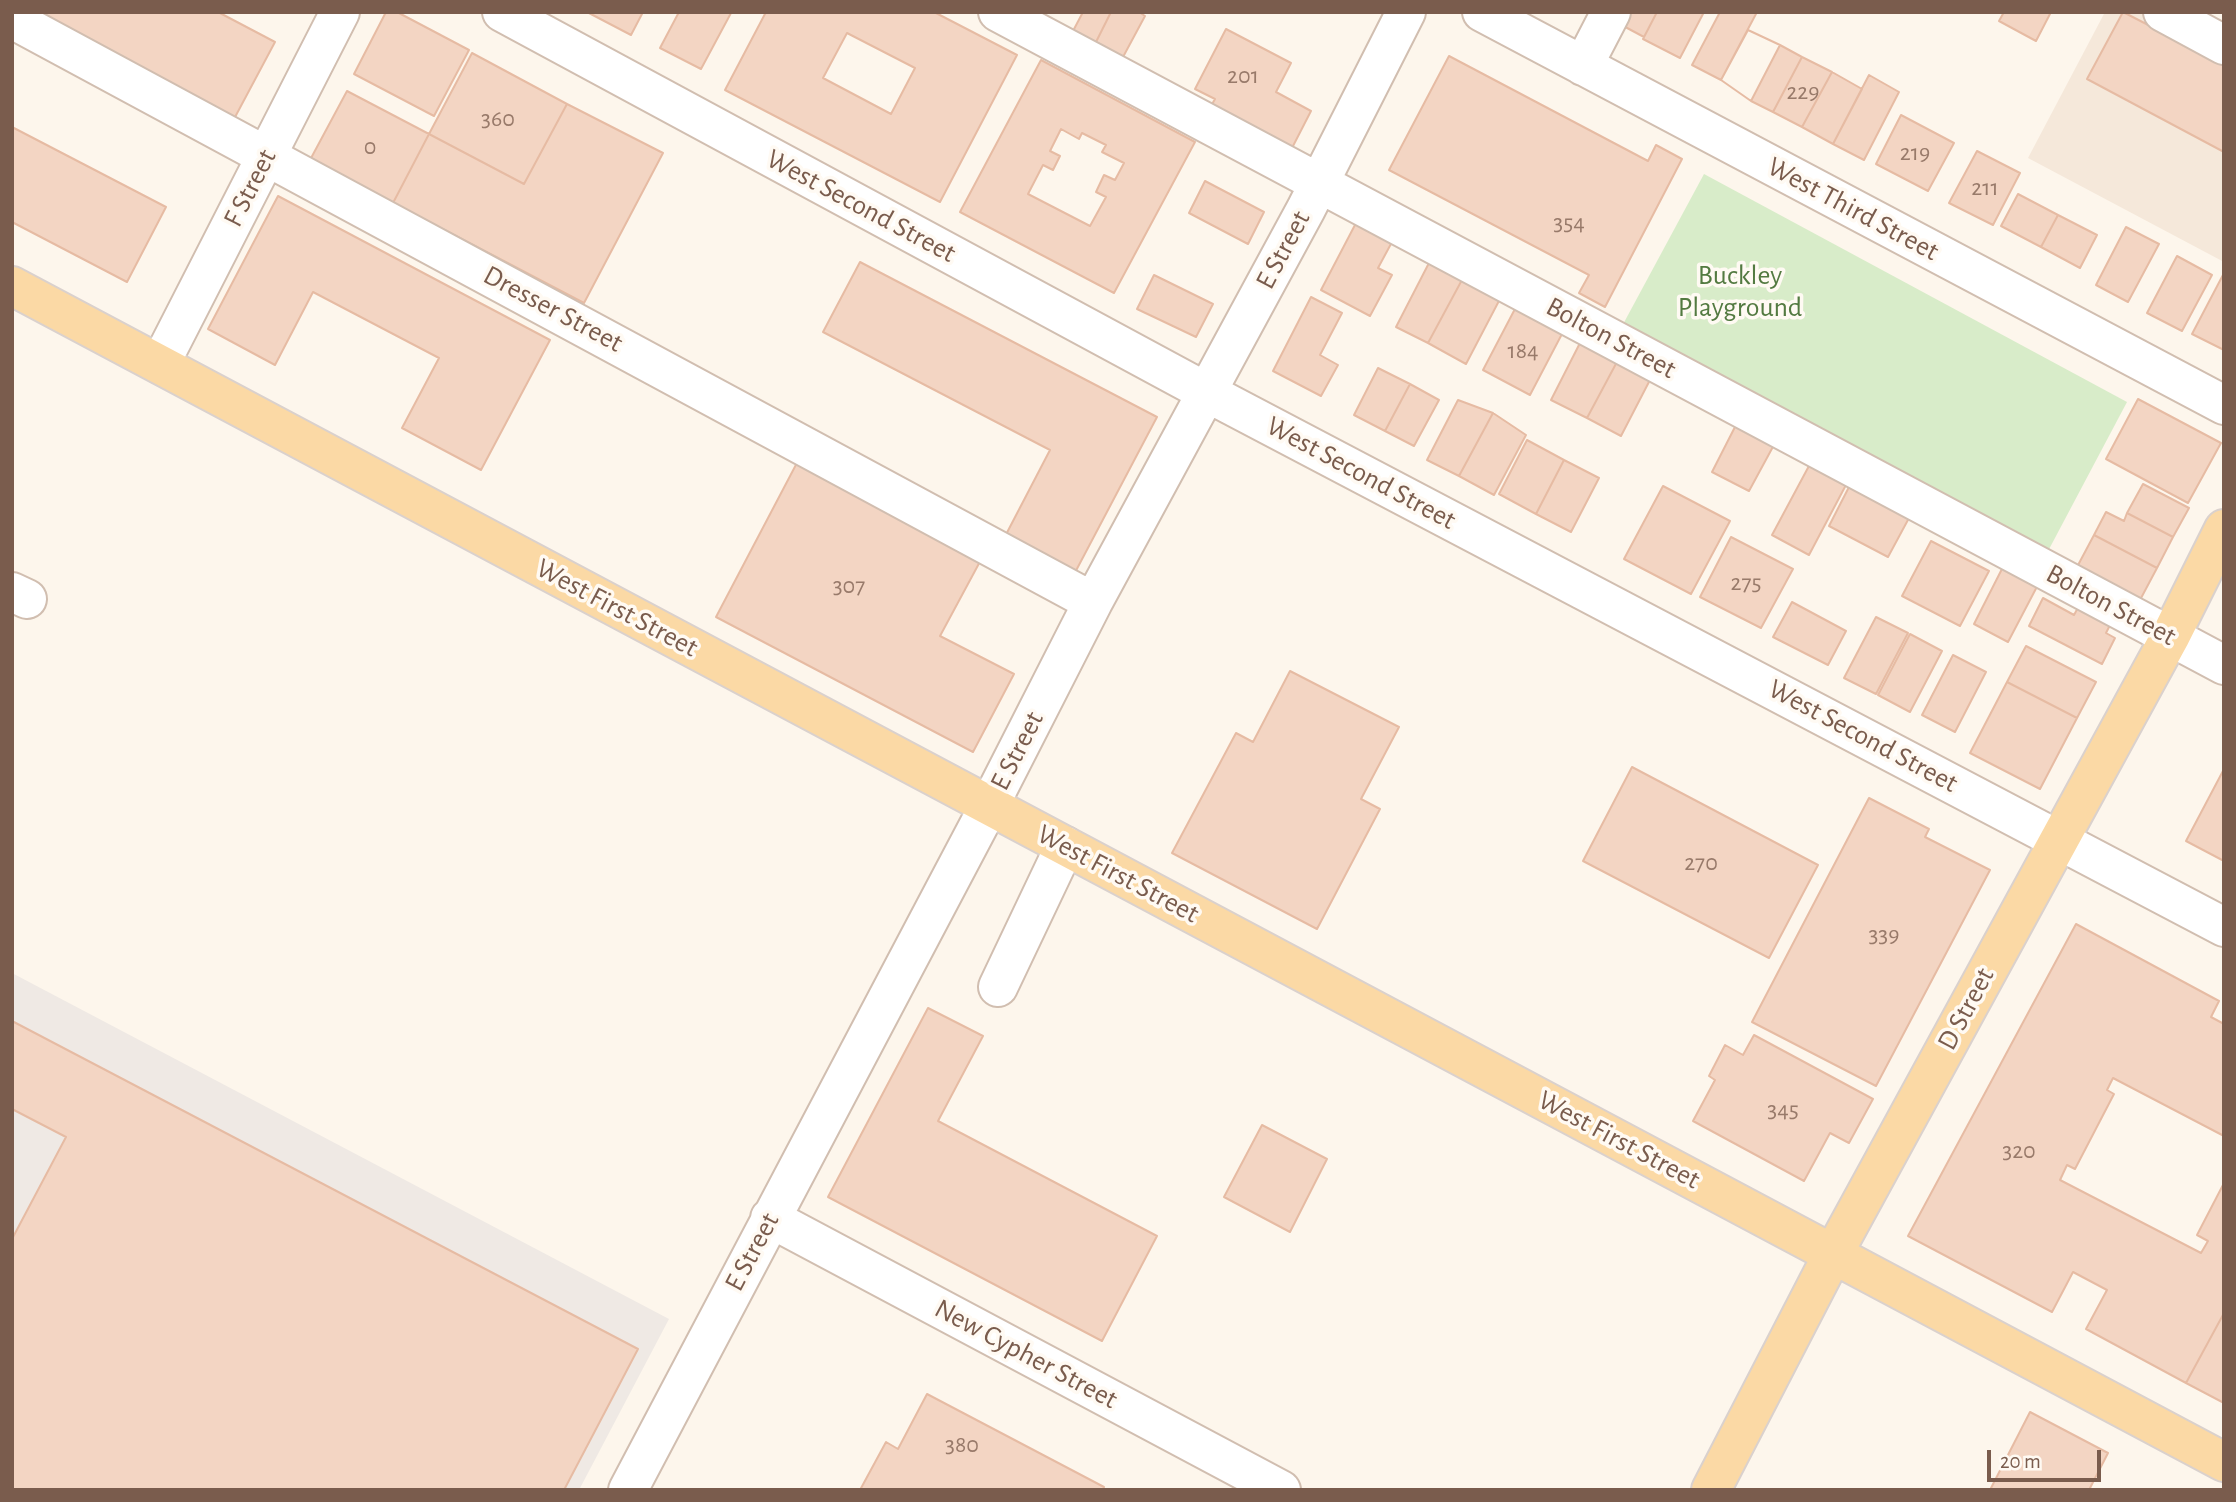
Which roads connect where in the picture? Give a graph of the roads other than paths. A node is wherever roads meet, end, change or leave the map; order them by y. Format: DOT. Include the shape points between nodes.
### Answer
graph roads {
  1 [pos="340,12"];
  2 [pos="502,12"];
  3 [pos="998,12"];
  4 [pos="1406,12"];
  5 [pos="1482,12"];
  6 [pos="1611,12"];
  7 [pos="2173,15"];
  8 [pos="12,19"];
  9 [pos="2224,45"];
  10 [pos="1583,66"];
  11 [pos="267,155"];
  12 [pos="1318,184"];
  13 [pos="12,286"];
  14 [pos="160,365"];
  15 [pos="1208,393"];
  16 [pos="2224,405"];
  17 [pos="2224,529"];
  18 [pos="1093,601"];
  19 [pos="2170,637"];
  20 [pos="2224,665"];
  21 [pos="989,806"];
  22 [pos="2060,839"];
  23 [pos="1065,846"];
  24 [pos="2224,927"];
  25 [pos="998,987"];
  26 [pos="770,1218"];
  27 [pos="1833,1254"];
  28 [pos="2224,1462"];
  29 [pos="628,1490"];
  30 [pos="1281,1490"];
  31 [pos="1711,1490"];
  1 -- 11 [label="street, F Street"];
  2 -- 15 [label="street, West Second Street"];
  3 -- 12 [label="street, Bolton Street"];
  4 -- 12 [label="street, E Street"];
  5 -- 10 [label="street, West Third Street"];
  6 -- 10 [label="street"];
  7 -- 9 [label="street"];
  8 -- 11 [label="street, Dresser Street"];
  10 -- 16 [label="street, West Third Street"];
  11 -- 14 [label="street, F Street"];
  11 -- 18 [label="street, Dresser Street"];
  12 -- 15 [label="street, E Street"];
  12 -- 19 [label="street, Bolton Street"];
  13 -- 14 [label="main road, West First Street"];
  14 -- 21 [label="main road, West First Street"];
  15 -- 18 [label="street, E Street"];
  15 -- 22 [label="street, West Second Street"];
  17 -- 19 [label="main road, D Street"];
  18 -- 21 [label="street, E Street"];
  19 -- 20 [label="street, Bolton Street"];
  19 -- 22 [label="main road, D Street"];
  21 -- 23 [label="main road, West First Street"];
  21 -- 26 [label="street, E Street"];
  22 -- 24 [label="street, West Second Street"];
  22 -- 27 [label="main road, D Street"];
  23 -- 25 [label="street"];
  23 -- 27 [label="main road, West First Street"];
  26 -- 29 [label="street, E Street"];
  26 -- 30 [label="street, New Cypher Street"];
  27 -- 28 [label="main road, West First Street"];
  27 -- 31 [label="main road, D Street"];
}
